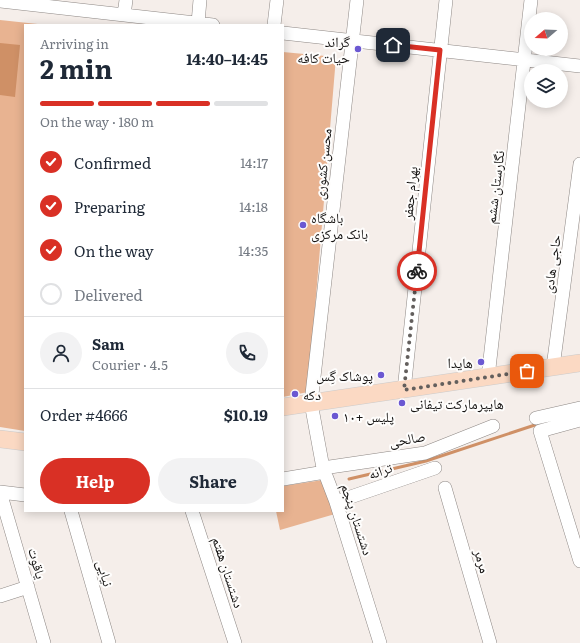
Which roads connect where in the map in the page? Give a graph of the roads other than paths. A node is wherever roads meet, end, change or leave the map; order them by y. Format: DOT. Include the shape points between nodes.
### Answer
graph roads {
  1 [pos="126,0"];
  2 [pos="200,0"];
  3 [pos="277,0"];
  4 [pos="357,0"];
  5 [pos="446,0"];
  6 [pos="531,0"];
  7 [pos="0,1"];
  8 [pos="47,3"];
  9 [pos="124,15"];
  10 [pos="198,23"];
  11 [pos="206,24"];
  12 [pos="274,24"];
  13 [pos="284,33"];
  14 [pos="352,40"];
  15 [pos="440,50"];
  16 [pos="524,60"];
  17 [pos="580,66"];
  18 [pos="580,164"];
  19 [pos="580,363"];
  20 [pos="553,368"];
  21 [pos="488,377"];
  22 [pos="404,390"];
  23 [pos="311,403"];
  24 [pos="284,407"];
  25 [pos="580,408"];
  26 [pos="536,418"];
  27 [pos="580,420"];
  28 [pos="493,426"];
  29 [pos="0,439"];
  30 [pos="24,442"];
  31 [pos="435,468"];
  32 [pos="324,470"];
  33 [pos="284,480"];
  34 [pos="445,488"];
  35 [pos="0,492"];
  36 [pos="24,495"];
  37 [pos="336,502"];
  38 [pos="71,512"];
  39 [pos="192,512"];
  40 [pos="580,561"];
  41 [pos="28,587"];
  42 [pos="0,596"];
  43 [pos="44,643"];
  44 [pos="109,643"];
  45 [pos="236,643"];
  46 [pos="380,643"];
  47 [pos="490,643"];
  1 -- 9 [label="street"];
  2 -- 10 [label="street"];
  3 -- 12 [label="street"];
  4 -- 14 [label="street, محسن کشوری"];
  5 -- 15 [label="street, بهرام جعفر"];
  6 -- 16 [label="street, نگارستان ششم"];
  7 -- 8 [label="street"];
  8 -- 9 [label="street"];
  9 -- 10 [label="street"];
  10 -- 11 [label="street"];
  13 -- 14 [label="street"];
  14 -- 15 [label="street"];
  14 -- 23 [label="street, محسن کشوری"];
  15 -- 16 [label="street"];
  15 -- 22 [label="street, بهرام جعفر"];
  16 -- 17 [label="street"];
  16 -- 21 [label="street, نگارستان ششم"];
  18 -- 20 [label="street, حاجی هادی"];
  19 -- 20 [label="main road"];
  20 -- 21 [label="main road"];
  21 -- 22 [label="main road"];
  22 -- 23 [label="main road"];
  23 -- 24 [label="main road"];
  23 -- 32 [label="street, دشتستان پنجم"];
  25 -- 26 [label="street"];
  27 -- 40 [label="street" via="540,431"];
  28 -- 32 [label="street, صالحی" via="426,452"];
  29 -- 30 [label="main road"];
  31 -- 37 [label="street, ترانه"];
  32 -- 33 [label="street, صالحی"];
  32 -- 37 [label="street, دشتستان پنجم"];
  34 -- 47 [label="street, مرمر"];
  35 -- 36 [label="street"];
  35 -- 41 [label="street, یاقوت"];
  37 -- 46 [label="street, دشتستان پنجم"];
  38 -- 44 [label="street, نیایی"];
  39 -- 45 [label="street, دشتستان هفتم"];
  41 -- 42 [label="street"];
  41 -- 43 [label="street, یاقوت"];
}
